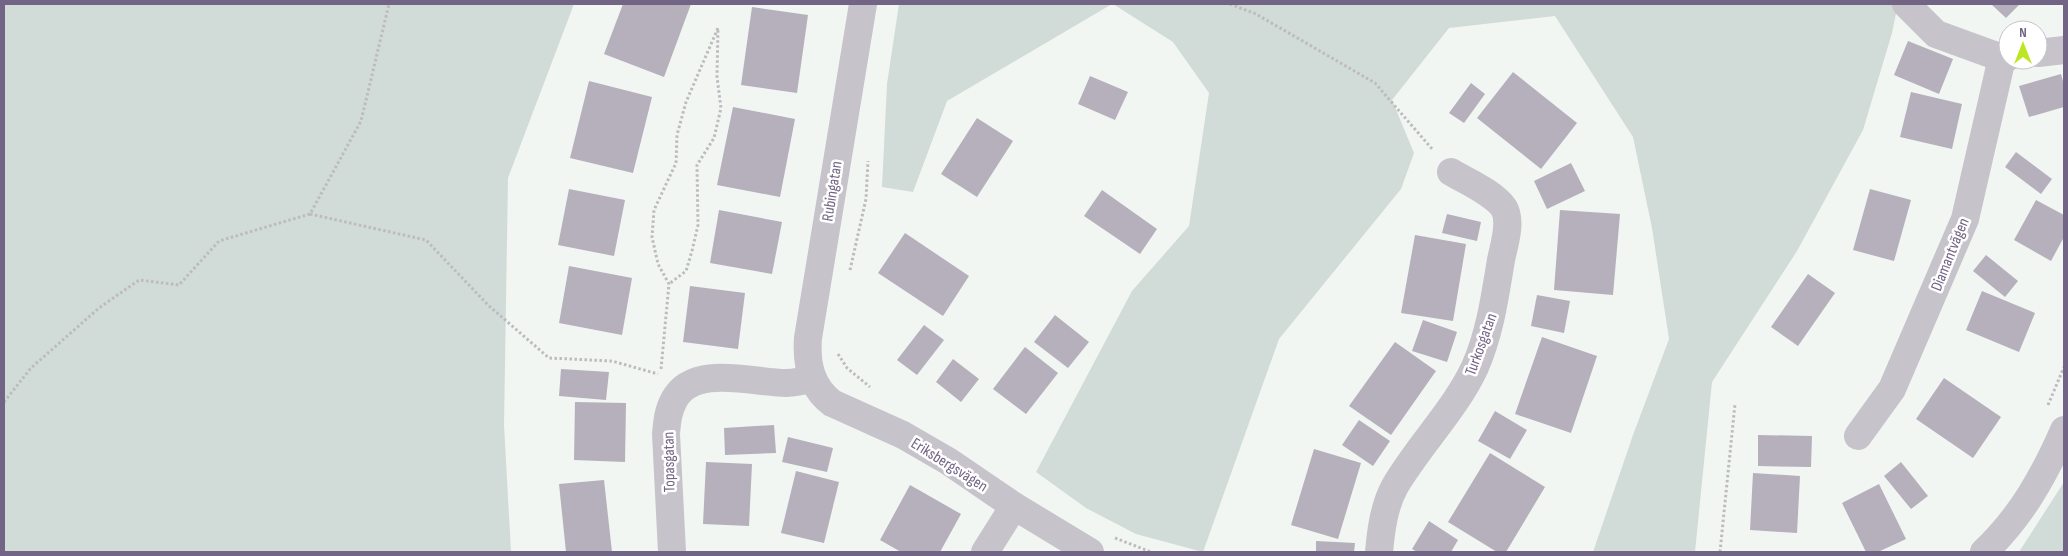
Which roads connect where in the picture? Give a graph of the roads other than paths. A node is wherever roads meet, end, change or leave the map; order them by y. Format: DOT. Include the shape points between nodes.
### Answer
graph roads {
  1 [pos="863,4"];
  2 [pos="1906,4"];
  3 [pos="2064,50"];
  4 [pos="2048,52"];
  5 [pos="1998,56"];
  6 [pos="2002,70"];
  7 [pos="1451,172"];
  8 [pos="812,378"];
  9 [pos="2064,430"];
  10 [pos="1858,436"];
  11 [pos="1014,506"];
  12 [pos="672,552"];
  13 [pos="985,552"];
  14 [pos="1090,552"];
  15 [pos="1379,552"];
  16 [pos="1984,552"];
  1 -- 8 [label="street, Rubingatan" via="808,338 807,354"];
  2 -- 5 [label="street" via="1936,34"];
  3 -- 4 [label="street"];
  6 -- 10 [label="street, Diamantvägen" via="1965,219 1892,389"];
  7 -- 15 [label="street, Turkosgatan" via="1479,188 1505,210 1507,228 1491,317 1475,366 1462,390 1394,487 1383,517"];
  8 -- 11 [label="street, Eriksbergsvägen" via="822,395 832,403 903,435"];
  8 -- 12 [label="street, Topasgatan" via="784,383 718,377 698,381 674,399 666,434"];
  9 -- 16 [label="street" via="2040,482 2017,515"];
  11 -- 13 [label="street"];
  11 -- 14 [label="street, Eriksbergsvägen"];
}
